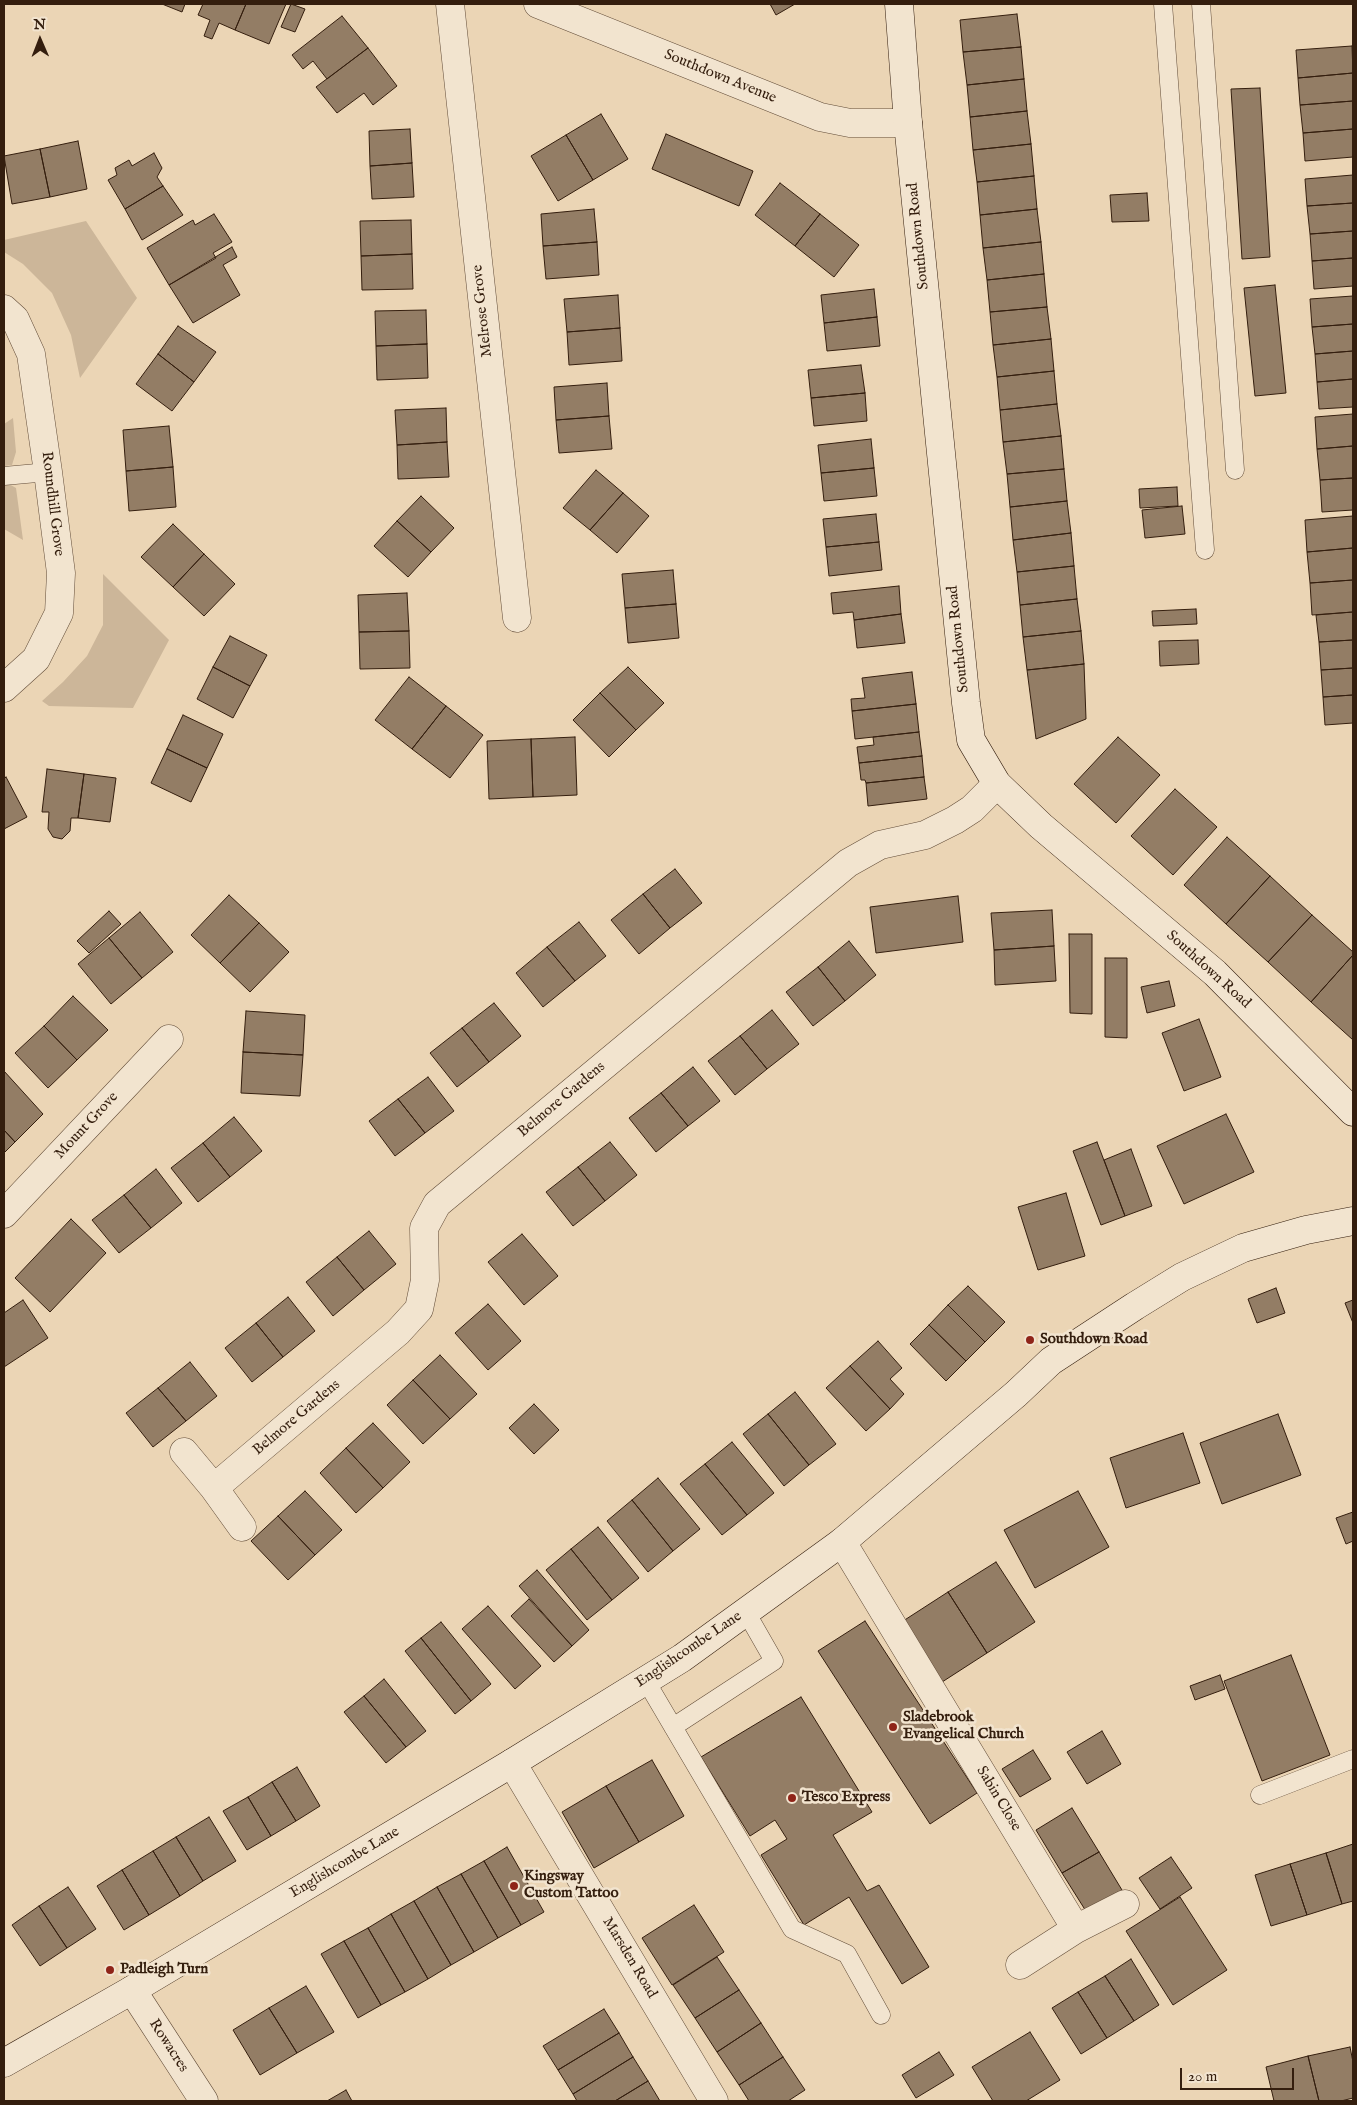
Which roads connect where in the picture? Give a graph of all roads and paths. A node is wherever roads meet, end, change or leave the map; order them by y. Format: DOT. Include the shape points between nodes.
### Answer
graph roads {
  1 [pos="450,4"];
  2 [pos="538,4"];
  3 [pos="899,4"];
  4 [pos="1162,4"];
  5 [pos="1201,4"];
  6 [pos="908,123"];
  7 [pos="4,309"];
  8 [pos="1235,470"];
  9 [pos="48,472"];
  10 [pos="4,476"];
  11 [pos="1205,550"];
  12 [pos="518,618"];
  13 [pos="4,688"];
  14 [pos="998,784"];
  15 [pos="169,1039"];
  16 [pos="1353,1112"];
  17 [pos="4,1214"];
  18 [pos="1353,1221"];
  19 [pos="184,1452"];
  20 [pos="214,1488"];
  21 [pos="242,1527"];
  22 [pos="842,1542"];
  23 [pos="746,1612"];
  24 [pos="646,1681"];
  25 [pos="673,1727"];
  26 [pos="1353,1759"];
  27 [pos="512,1763"];
  28 [pos="1260,1795"];
  29 [pos="1125,1904"];
  30 [pos="1076,1929"];
  31 [pos="1020,1964"];
  32 [pos="132,1990"];
  33 [pos="881,2015"];
  34 [pos="4,2063"];
  35 [pos="204,2101"];
  36 [pos="714,2101"];
  1 -- 12 [label="street, Melrose Grove"];
  2 -- 6 [label="street, Southdown Avenue" via="820,118 850,123"];
  3 -- 6 [label="street, Southdown Road"];
  4 -- 11 [label="lane"];
  5 -- 8 [label="lane"];
  6 -- 14 [label="street, Southdown Road" via="971,740"];
  7 -- 9 [label="street, Roundhill Grove" via="15,319 30,354"];
  9 -- 10 [label="lane"];
  9 -- 13 [label="street, Roundhill Grove" via="60,573 59,613 36,658"];
  14 -- 16 [label="street, Southdown Road" via="1041,826 1215,973"];
  14 -- 20 [label="street, Belmore Gardens" via="972,809 925,836 880,845 848,863 437,1204 424,1228 425,1280 418,1309 398,1332"];
  15 -- 17 [label="street, Mount Grove"];
  18 -- 22 [label="street, Englishcombe Lane" via="1243,1248 1182,1277 1135,1306 1051,1361"];
  19 -- 20 [label="street"];
  20 -- 21 [label="street"];
  22 -- 23 [label="street, Englishcombe Lane"];
  22 -- 30 [label="street, Sabin Close"];
  23 -- 24 [label="street, Englishcombe Lane"];
  23 -- 25 [label="lane" via="774,1661"];
  24 -- 25 [label="lane"];
  24 -- 27 [label="street, Englishcombe Lane"];
  25 -- 33 [label="lane" via="792,1929 847,1954"];
  26 -- 28 [label="lane"];
  27 -- 32 [label="street, Englishcombe Lane"];
  27 -- 36 [label="street, Marsden Road"];
  29 -- 30 [label="street"];
  30 -- 31 [label="street"];
  32 -- 34 [label="street, Englishcombe Lane"];
  32 -- 35 [label="street, Rowacres"];
}
